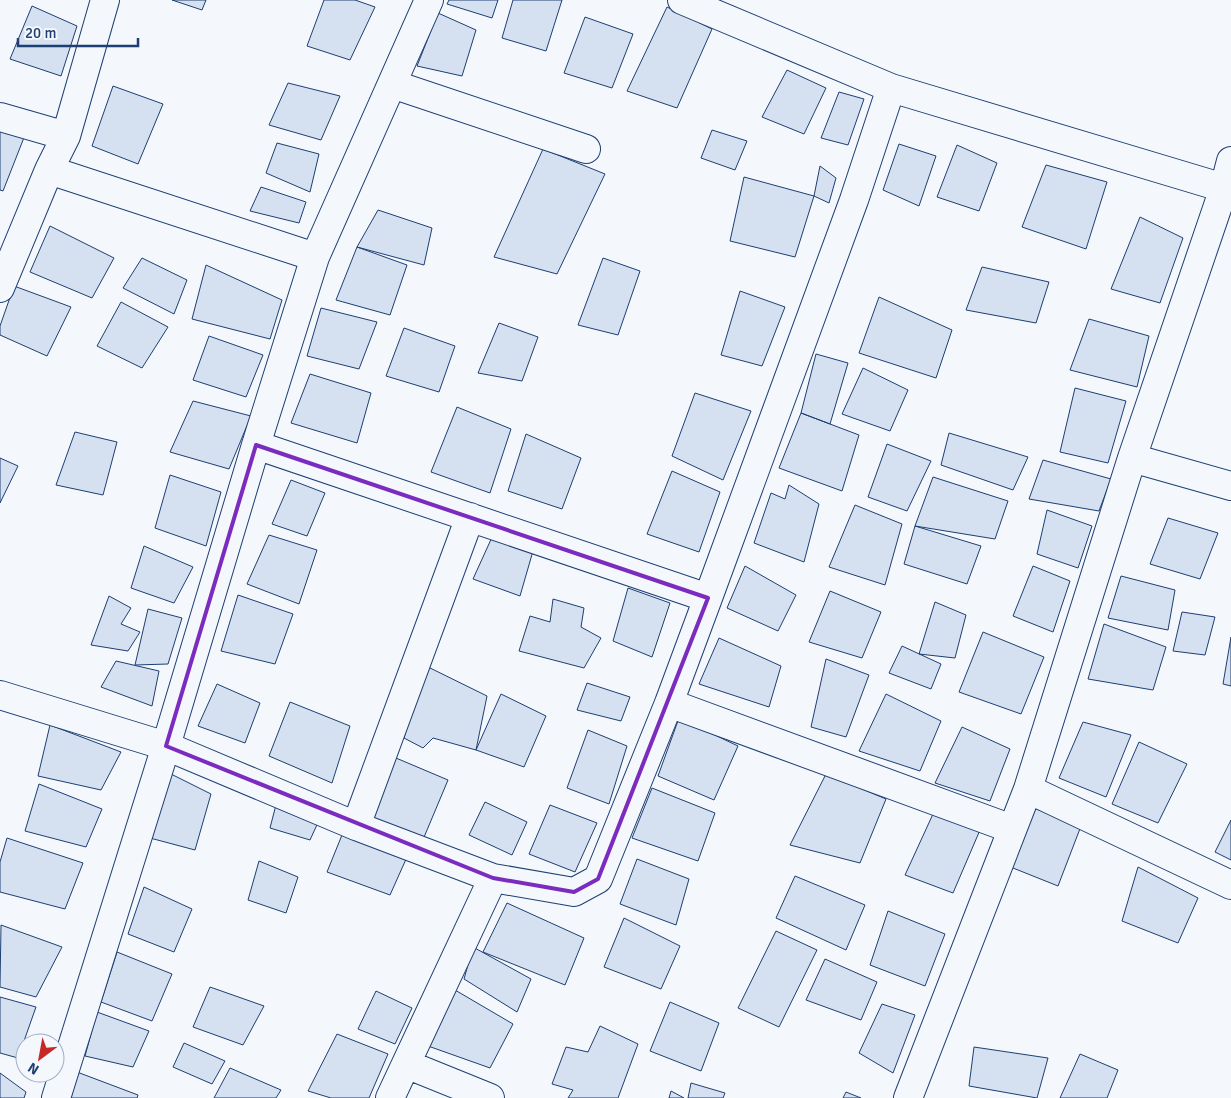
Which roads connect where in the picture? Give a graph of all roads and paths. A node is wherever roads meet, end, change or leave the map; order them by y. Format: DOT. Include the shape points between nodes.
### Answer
graph roads {
  1 [pos="105,0"];
  2 [pos="429,0"];
  3 [pos="682,0"];
  4 [pos="392,84"];
  5 [pos="891,88"];
  6 [pos="0,117"];
  7 [pos="66,136"];
  8 [pos="586,149"];
  9 [pos="1231,161"];
  10 [pos="49,170"];
  11 [pos="1224,188"];
  12 [pos="315,258"];
  13 [pos="0,288"];
  14 [pos="256,445"];
  15 [pos="1132,458"];
  16 [pos="1231,486"];
  17 [pos="470,517"];
  18 [pos="708,598"];
  19 [pos="0,695"];
  20 [pos="669,703"];
  21 [pos="166,746"];
  22 [pos="1028,789"];
  23 [pos="356,826"];
  24 [pos="1012,829"];
  25 [pos="493,878"];
  26 [pos="1231,885"];
  27 [pos="406,1064"];
  28 [pos="56,1098"];
  29 [pos="390,1098"];
  30 [pos="490,1098"];
  31 [pos="908,1098"];
  1 -- 7 [label="street"];
  2 -- 4 [label="street"];
  3 -- 5 [label="street"];
  4 -- 8 [label="street"];
  4 -- 12 [label="street"];
  5 -- 11 [label="street"];
  5 -- 18 [label="street" via="854,200"];
  6 -- 7 [label="street"];
  7 -- 10 [label="street"];
  9 -- 11 [label="street"];
  10 -- 12 [label="street"];
  10 -- 13 [label="street"];
  11 -- 15 [label="street"];
  12 -- 14 [label="street"];
  14 -- 17 [label="street"];
  14 -- 21 [label="street"];
  15 -- 16 [label="street"];
  15 -- 22 [label="street"];
  17 -- 18 [label="street"];
  17 -- 23 [label="street"];
  18 -- 20 [label="street"];
  19 -- 21 [label="street"];
  20 -- 24 [label="street"];
  20 -- 25 [label="street" via="598,878 574,892"];
  21 -- 23 [label="street"];
  21 -- 28 [label="street"];
  22 -- 24 [label="street"];
  22 -- 26 [label="street"];
  23 -- 25 [label="street"];
  24 -- 31 [label="street"];
  25 -- 27 [label="street"];
  27 -- 29 [label="street"];
  27 -- 30 [label="street"];
}
